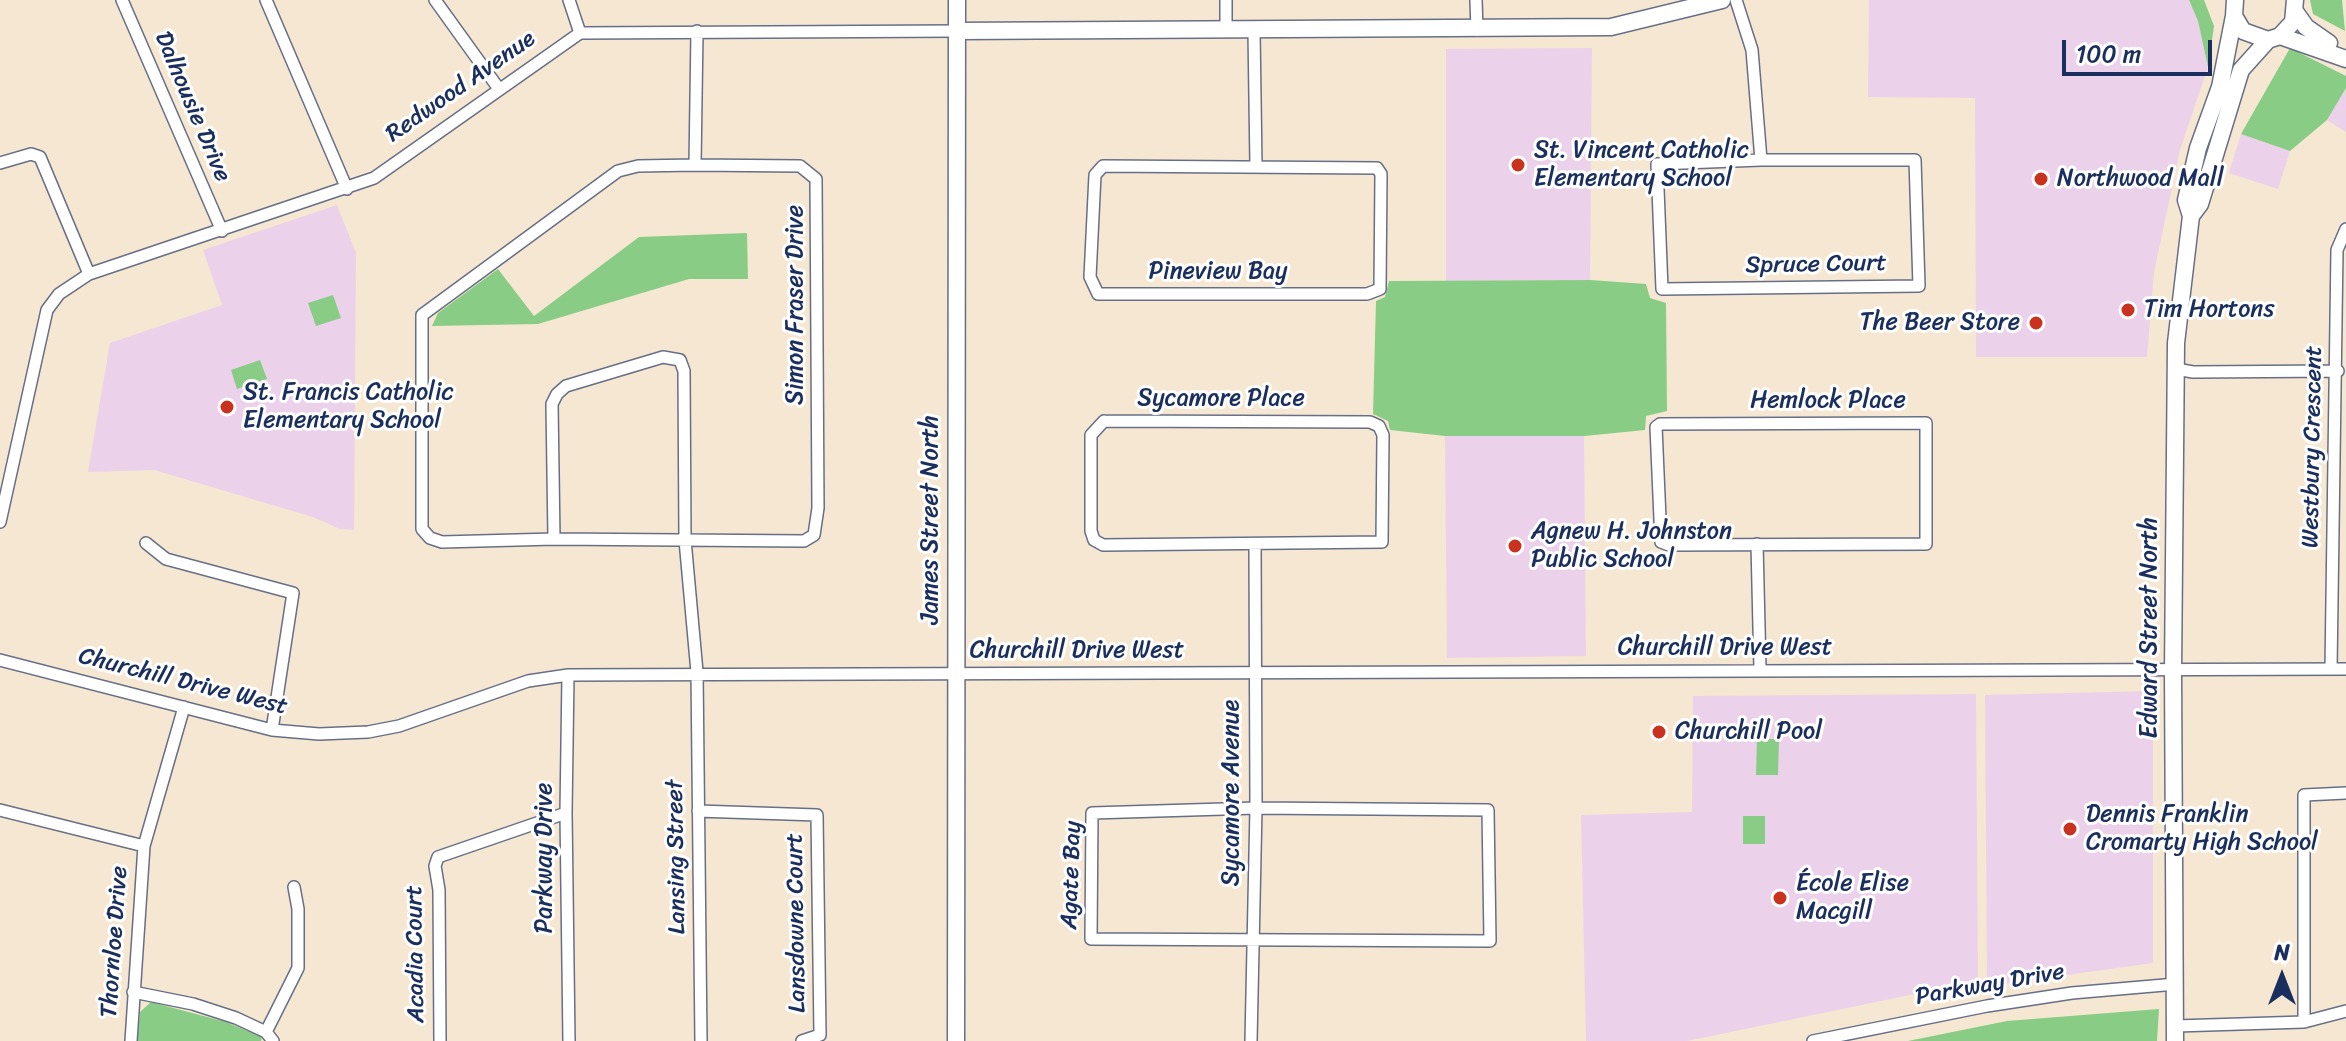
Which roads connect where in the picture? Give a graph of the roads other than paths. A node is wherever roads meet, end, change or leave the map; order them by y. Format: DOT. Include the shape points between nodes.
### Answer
graph roads {
  1 [pos="122,0"];
  2 [pos="266,0"];
  3 [pos="435,0"];
  4 [pos="569,0"];
  5 [pos="957,0"];
  6 [pos="1226,0"];
  7 [pos="1476,0"];
  8 [pos="1722,0"];
  9 [pos="1736,0"];
  10 [pos="2296,4"];
  11 [pos="2233,6"];
  12 [pos="1477,30"];
  13 [pos="697,31"];
  14 [pos="957,31"];
  15 [pos="1226,31"];
  16 [pos="1254,31"];
  17 [pos="580,33"];
  18 [pos="2274,38"];
  19 [pos="2346,57"];
  20 [pos="499,89"];
  21 [pos="1761,160"];
  22 [pos="0,163"];
  23 [pos="695,165"];
  24 [pos="1256,166"];
  25 [pos="347,189"];
  26 [pos="2191,216"];
  27 [pos="2346,229"];
  28 [pos="222,231"];
  29 [pos="89,274"];
  30 [pos="2176,369"];
  31 [pos="2338,371"];
  32 [pos="0,522"];
  33 [pos="554,539"];
  34 [pos="685,540"];
  35 [pos="146,543"];
  36 [pos="1255,544"];
  37 [pos="1757,544"];
  38 [pos="0,660"];
  39 [pos="1760,669"];
  40 [pos="2331,669"];
  41 [pos="2346,669"];
  42 [pos="697,672"];
  43 [pos="1254,672"];
  44 [pos="2173,672"];
  45 [pos="954,673"];
  46 [pos="568,675"];
  47 [pos="184,707"];
  48 [pos="272,730"];
  49 [pos="2346,793"];
  50 [pos="1256,808"];
  51 [pos="0,810"];
  52 [pos="698,811"];
  53 [pos="566,813"];
  54 [pos="144,846"];
  55 [pos="294,887"];
  56 [pos="1252,939"];
  57 [pos="2176,984"];
  58 [pos="133,992"];
  59 [pos="2346,1011"];
  60 [pos="2304,1022"];
  61 [pos="2176,1034"];
  62 [pos="270,1036"];
  63 [pos="131,1041"];
  64 [pos="440,1041"];
  65 [pos="569,1041"];
  66 [pos="701,1041"];
  67 [pos="802,1041"];
  68 [pos="956,1041"];
  69 [pos="1251,1041"];
  70 [pos="1813,1041"];
  1 -- 28 [label="street, Dalhousie Drive"];
  2 -- 25 [label="street"];
  3 -- 20 [label="street"];
  4 -- 17 [label="street"];
  5 -- 14 [label="street, James Street North"];
  6 -- 15 [label="street"];
  7 -- 12 [label="street"];
  8 -- 12 [label="street" via="1611,27"];
  9 -- 21 [label="street" via="1752,50"];
  10 -- 18 [label="street, Edward Street North" via="2293,22"];
  10 -- 19 [label="street" via="2316,35"];
  11 -- 18 [label="street" via="2243,31"];
  11 -- 26 [label="street, Edward Street North" via="2220,87 2186,200"];
  12 -- 16 [label="street"];
  13 -- 14 [label="street"];
  13 -- 17 [label="street"];
  13 -- 23 [label="street"];
  14 -- 15 [label="street"];
  14 -- 45 [label="street, James Street North"];
  15 -- 16 [label="street"];
  16 -- 24 [label="street"];
  17 -- 20 [label="street, Redwood Avenue"];
  18 -- 19 [label="street"];
  18 -- 26 [label="street, Edward Street North" via="2241,70 2200,204"];
  20 -- 25 [label="street, Redwood Avenue" via="374,178"];
  21 -- 21 [label="street, Spruce Court" via="1657,164 1662,289 1919,286 1915,160"];
  22 -- 29 [label="street" via="31,154 40,157"];
  23 -- 33 [label="street, Simon Fraser Drive" via="618,171 422,315 424,533 442,542"];
  23 -- 34 [label="street, Simon Fraser Drive" via="800,166 816,179 818,524 804,541"];
  24 -- 24 [label="street, Pineview Bay" via="1097,170 1090,277 1094,290 1367,294 1380,289 1377,168"];
  25 -- 28 [label="street, Redwood Avenue"];
  26 -- 30 [label="street, Edward Street North" via="2178,307"];
  27 -- 31 [label="street, Westbury Crescent" via="2337,250"];
  28 -- 29 [label="street, Redwood Avenue"];
  29 -- 32 [label="street, Redwood Avenue" via="59,294 47,310"];
  30 -- 31 [label="street"];
  30 -- 44 [label="street, Edward Street North"];
  31 -- 40 [label="street, Westbury Crescent"];
  33 -- 34 [label="street, Simon Fraser Drive"];
  33 -- 34 [label="street, Lansing Street" via="552,404 557,394 566,386 672,357 680,360 684,371"];
  34 -- 42 [label="street, Lansing Street"];
  35 -- 48 [label="street" via="166,559 293,593"];
  36 -- 36 [label="street, Sycamore Place" via="1382,542 1379,426 1104,421 1096,426 1091,435 1094,540 1103,545"];
  36 -- 43 [label="street, Sycamore Avenue"];
  37 -- 37 [label="street, Hemlock Place" via="1926,544 1926,423 1656,427 1661,542"];
  37 -- 39 [label="street"];
  38 -- 47 [label="street, Churchill Drive West"];
  39 -- 43 [label="street, Churchill Drive West"];
  39 -- 44 [label="street, Churchill Drive West"];
  40 -- 41 [label="street, Churchill Drive West"];
  40 -- 44 [label="street, Churchill Drive West"];
  42 -- 45 [label="street, Churchill Drive West"];
  42 -- 46 [label="street, Churchill Drive West"];
  42 -- 52 [label="street, Lansing Street"];
  43 -- 45 [label="street, Churchill Drive West"];
  43 -- 50 [label="street, Sycamore Avenue"];
  44 -- 57 [label="street, Edward Street North"];
  45 -- 68 [label="street, James Street North"];
  46 -- 48 [label="street, Churchill Drive West" via="528,681 419,720 368,732"];
  46 -- 53 [label="street, Parkway Drive"];
  47 -- 48 [label="street, Churchill Drive West"];
  47 -- 54 [label="street, Thornloe Drive"];
  49 -- 60 [label="street" via="2304,795"];
  50 -- 56 [label="street, Sycamore Avenue"];
  50 -- 56 [label="street, Agate Bay" via="1092,813 1091,939"];
  50 -- 56 [label="street" via="1488,810 1490,941"];
  51 -- 54 [label="street, Thornloe Drive"];
  52 -- 66 [label="street, Lansing Street"];
  52 -- 67 [label="street, Lansdowne Court" via="817,815 820,1035"];
  53 -- 64 [label="street, Acadia Court" via="438,857"];
  53 -- 65 [label="street, Parkway Drive"];
  54 -- 58 [label="street, Thornloe Drive"];
  55 -- 62 [label="street" via="298,968"];
  56 -- 69 [label="street, Sycamore Avenue"];
  57 -- 61 [label="street, Edward Street North"];
  57 -- 70 [label="street, Parkway Drive" via="1987,1006"];
  58 -- 62 [label="street" via="193,1004"];
  58 -- 63 [label="street, Thornloe Drive"];
  59 -- 60 [label="street"];
  60 -- 61 [label="street"];
}
